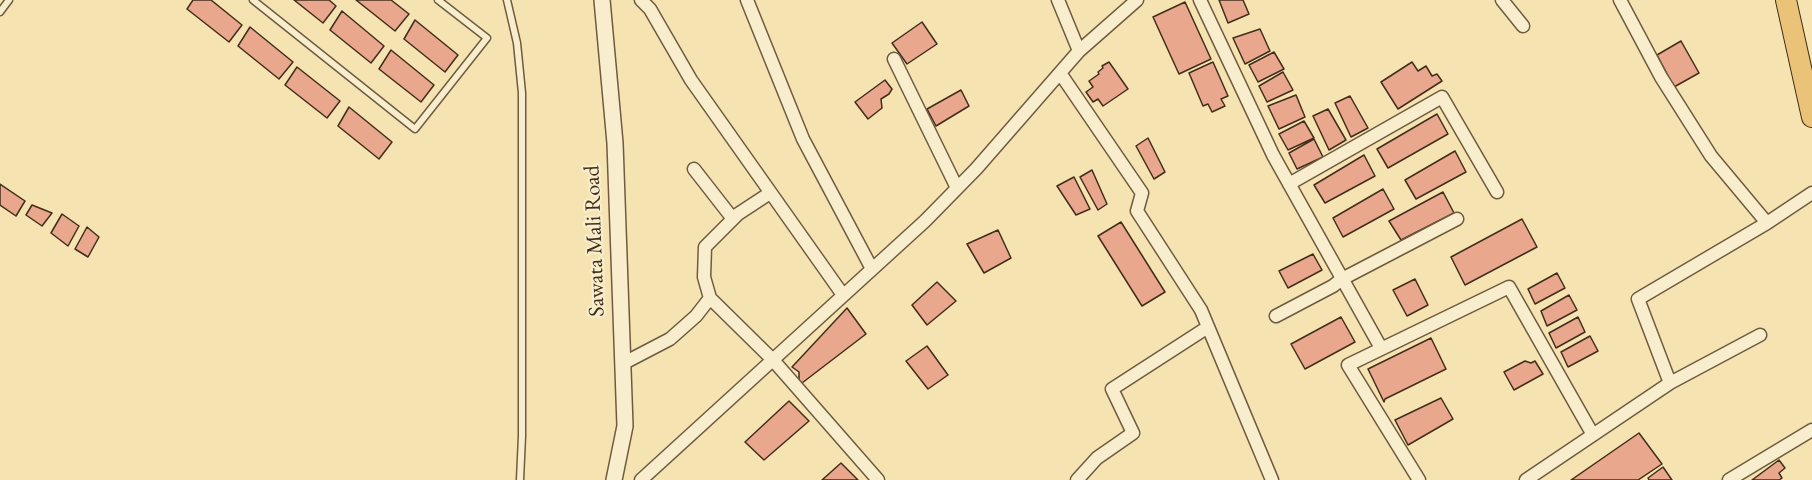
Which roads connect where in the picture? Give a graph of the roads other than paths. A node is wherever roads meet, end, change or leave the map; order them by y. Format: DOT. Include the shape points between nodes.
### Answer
graph roads {
  1 [pos="9,0"];
  2 [pos="253,0"];
  3 [pos="438,0"];
  4 [pos="507,0"];
  5 [pos="602,0"];
  6 [pos="641,0"];
  7 [pos="747,0"];
  8 [pos="1058,0"];
  9 [pos="1137,0"];
  10 [pos="1200,0"];
  11 [pos="1502,0"];
  12 [pos="1620,0"];
  13 [pos="1786,0"];
  14 [pos="0,12"];
  15 [pos="1523,26"];
  16 [pos="1079,51"];
  17 [pos="894,59"];
  18 [pos="1060,73"];
  19 [pos="1812,117"];
  20 [pos="694,169"];
  21 [pos="1289,184"];
  22 [pos="957,189"];
  23 [pos="1497,192"];
  24 [pos="770,193"];
  25 [pos="1812,193"];
  26 [pos="733,219"];
  27 [pos="1457,219"];
  28 [pos="1767,223"];
  29 [pos="872,269"];
  30 [pos="1342,279"];
  31 [pos="843,296"];
  32 [pos="710,298"];
  33 [pos="1276,316"];
  34 [pos="1208,327"];
  35 [pos="1760,335"];
  36 [pos="1381,348"];
  37 [pos="773,360"];
  38 [pos="622,364"];
  39 [pos="1670,383"];
  40 [pos="1812,430"];
  41 [pos="1593,435"];
  42 [pos="520,480"];
  43 [pos="614,480"];
  44 [pos="641,480"];
  45 [pos="879,480"];
  46 [pos="1077,480"];
  47 [pos="1272,480"];
  48 [pos="1419,480"];
  49 [pos="1526,480"];
  50 [pos="1729,480"];
  1 -- 14 [label="lane"];
  2 -- 3 [label="lane" via="415,129 487,38"];
  4 -- 42 [label="lane" via="517,43 522,93"];
  5 -- 38 [label="street, Sawata Mali Road" via="615,142"];
  6 -- 24 [label="street"];
  7 -- 29 [label="street" via="803,139"];
  8 -- 16 [label="street"];
  9 -- 16 [label="street"];
  10 -- 21 [label="street"];
  11 -- 15 [label="street"];
  12 -- 28 [label="street" via="1661,78 1711,156"];
  13 -- 19 [label="main road"];
  16 -- 18 [label="street"];
  17 -- 22 [label="street"];
  18 -- 22 [label="street"];
  18 -- 34 [label="street" via="1142,193 1137,211"];
  20 -- 26 [label="street"];
  21 -- 23 [label="street" via="1442,97"];
  21 -- 30 [label="street"];
  22 -- 29 [label="street"];
  24 -- 26 [label="street"];
  24 -- 31 [label="street"];
  25 -- 28 [label="street"];
  26 -- 32 [label="street" via="705,247 704,277"];
  27 -- 30 [label="street"];
  28 -- 39 [label="street" via="1638,299"];
  29 -- 31 [label="street"];
  30 -- 33 [label="street"];
  30 -- 36 [label="street"];
  31 -- 37 [label="street"];
  32 -- 37 [label="street"];
  32 -- 38 [label="street" via="670,339"];
  34 -- 46 [label="street" via="1112,389 1133,433 1097,458"];
  34 -- 47 [label="street"];
  35 -- 39 [label="street"];
  36 -- 41 [label="street" via="1509,287"];
  36 -- 48 [label="street" via="1348,365"];
  37 -- 44 [label="street"];
  37 -- 45 [label="street"];
  38 -- 43 [label="street, Sawata Mali Road" via="625,426"];
  39 -- 41 [label="street"];
  40 -- 50 [label="street"];
  41 -- 49 [label="street"];
}
